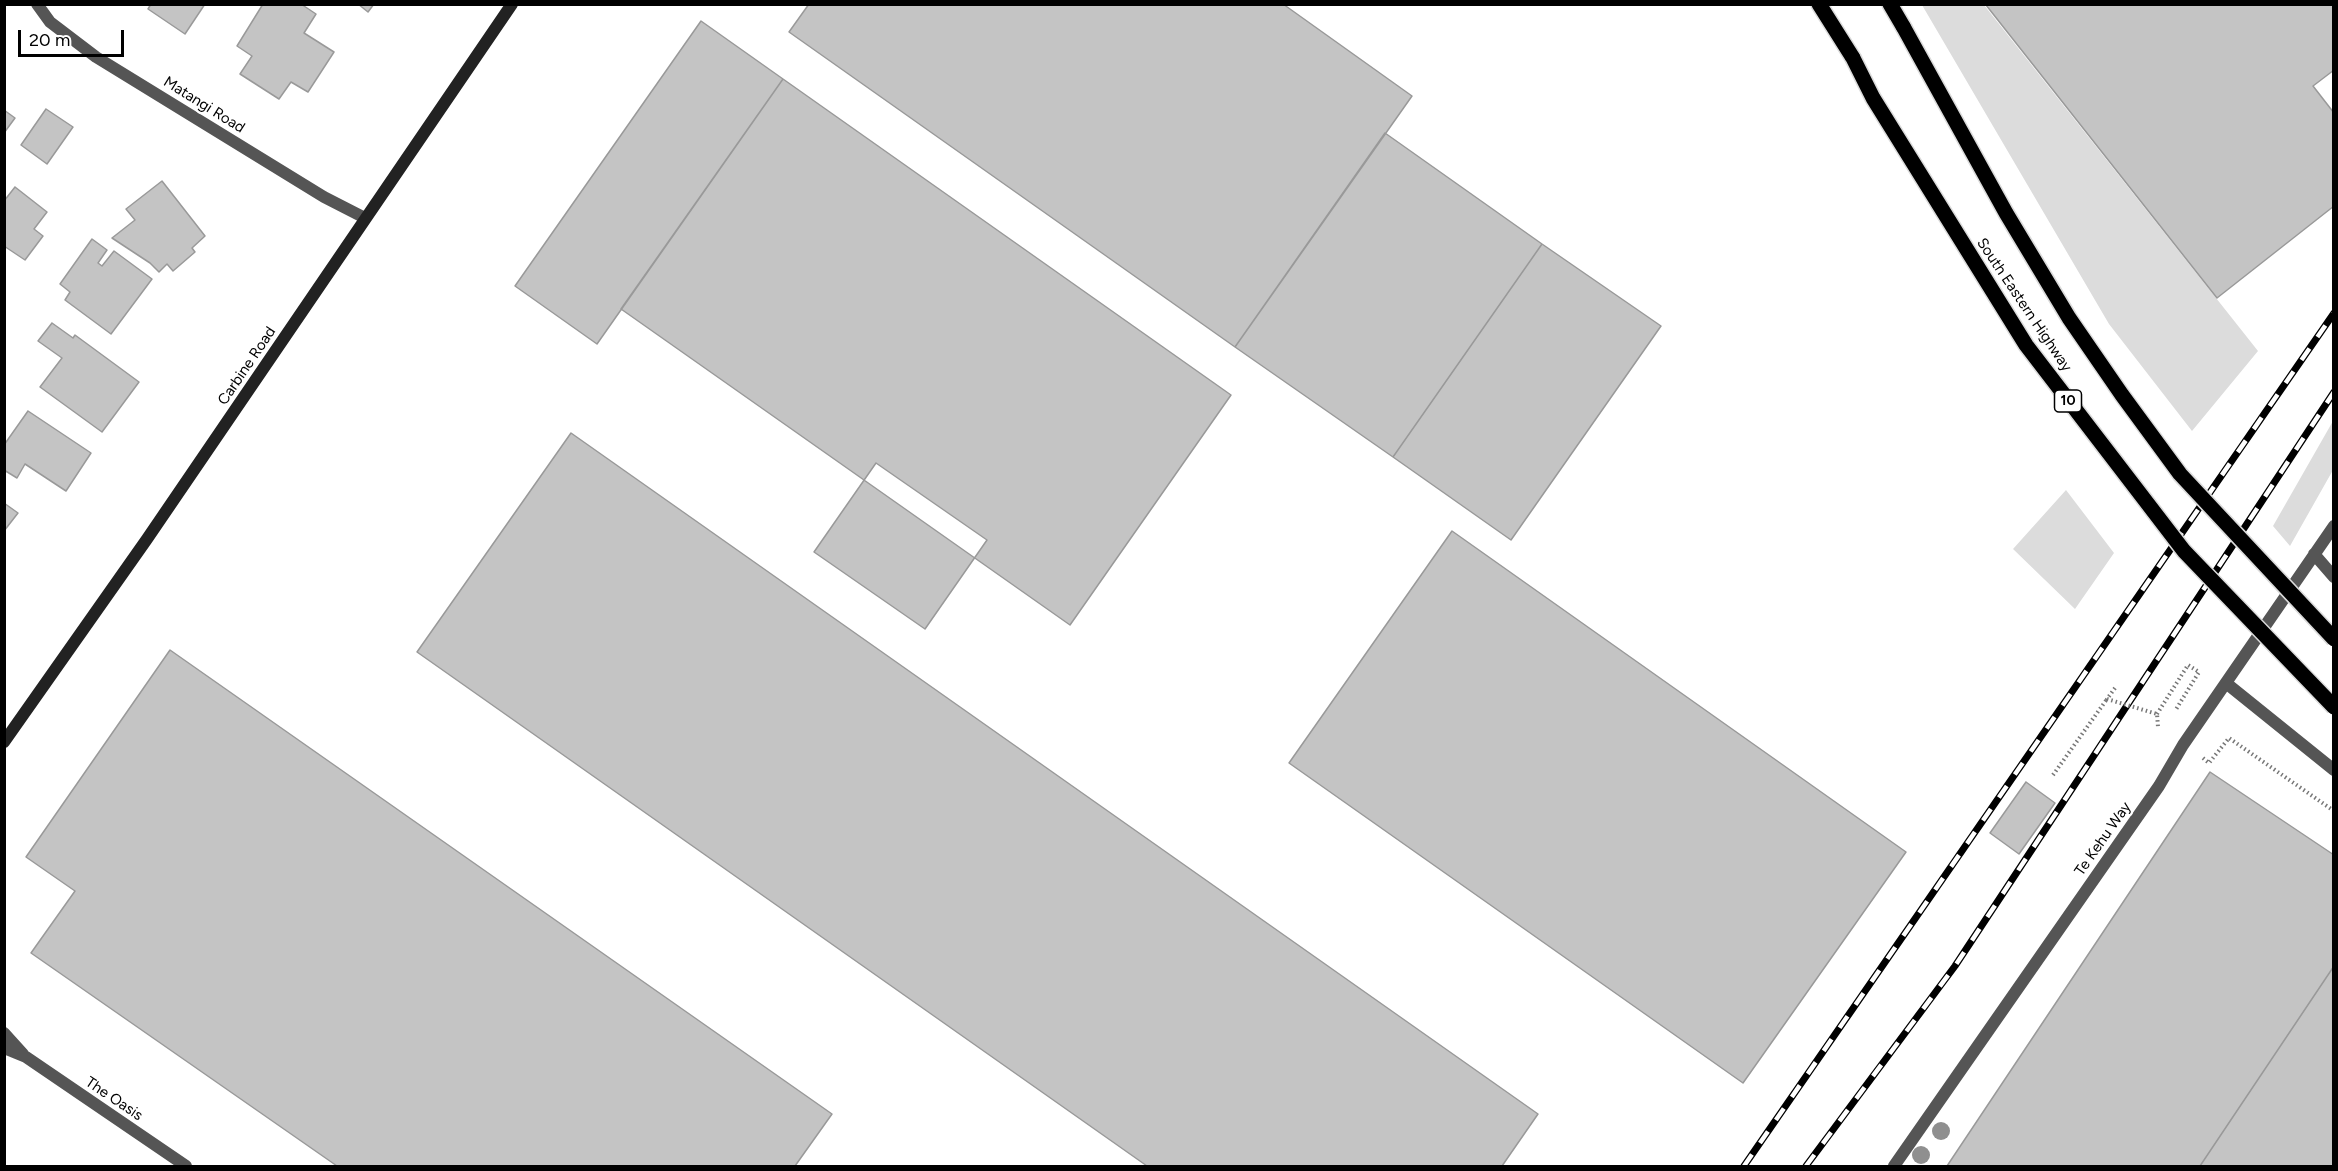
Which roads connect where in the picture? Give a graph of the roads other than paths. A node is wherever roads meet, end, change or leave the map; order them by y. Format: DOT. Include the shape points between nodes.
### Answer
graph roads {
  1 [pos="37,4"];
  2 [pos="512,4"];
  3 [pos="1819,4"];
  4 [pos="1890,4"];
  5 [pos="365,218"];
  6 [pos="2334,526"];
  7 [pos="2314,554"];
  8 [pos="2334,577"];
  9 [pos="2334,639"];
  10 [pos="2226,683"];
  11 [pos="2334,707"];
  12 [pos="4,742"];
  13 [pos="2334,770"];
  14 [pos="4,1033"];
  15 [pos="4,1048"];
  16 [pos="26,1057"];
  17 [pos="186,1167"];
  18 [pos="1894,1167"];
  1 -- 5 [label="street, Matangi Road" via="58,28 96,57 324,197"];
  2 -- 5 [label="main road, Carbine Road"];
  3 -- 11 [label="main road, South Eastern Highway / 10, bridge" via="2026,345 2184,551"];
  4 -- 9 [label="main road, South Eastern Highway, bridge" via="2006,213 2069,318 2122,395 2180,474"];
  5 -- 12 [label="main road, Carbine Road"];
  6 -- 7 [label="street, Te Kehu Way"];
  7 -- 8 [label="street"];
  7 -- 10 [label="street, Te Kehu Way"];
  10 -- 13 [label="street"];
  10 -- 18 [label="street, Te Kehu Way" via="2159,786"];
  14 -- 16 [label="street, The Oasis"];
  15 -- 16 [label="street, The Oasis"];
  16 -- 17 [label="street, The Oasis"];
}
